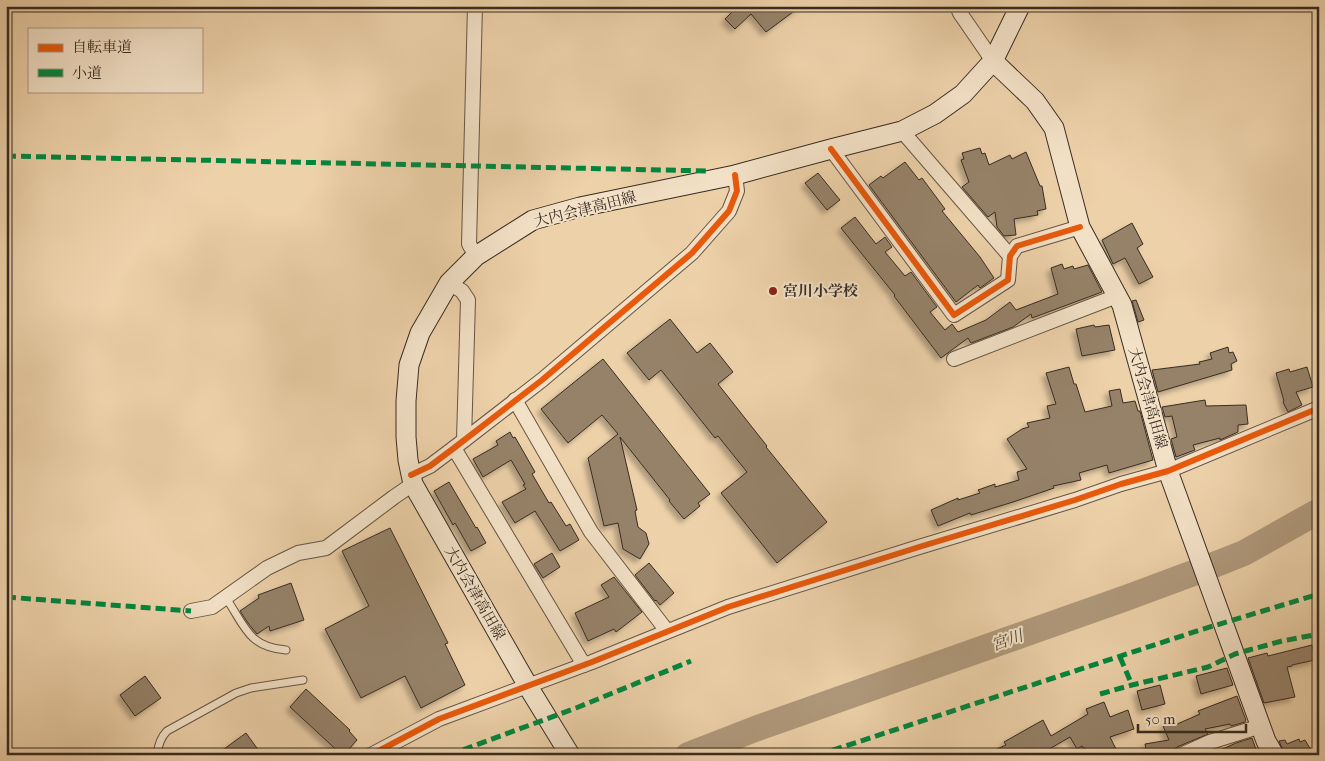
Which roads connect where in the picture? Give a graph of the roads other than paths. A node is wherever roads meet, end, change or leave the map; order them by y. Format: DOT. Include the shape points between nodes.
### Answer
graph roads {
  1 [pos="475,6"];
  2 [pos="957,6"];
  3 [pos="1020,6"];
  4 [pos="993,61"];
  5 [pos="902,131"];
  6 [pos="832,149"];
  7 [pos="735,175"];
  8 [pos="1080,227"];
  9 [pos="476,256"];
  10 [pos="1010,256"];
  11 [pos="449,283"];
  12 [pos="1117,296"];
  13 [pos="954,359"];
  14 [pos="515,400"];
  15 [pos="1319,408"];
  16 [pos="459,444"];
  17 [pos="1168,471"];
  18 [pos="412,479"];
  19 [pos="226,598"];
  20 [pos="192,611"];
  21 [pos="667,631"];
  22 [pos="286,650"];
  23 [pos="584,665"];
  24 [pos="303,680"];
  25 [pos="530,689"];
  26 [pos="1261,726"];
  27 [pos="157,755"];
  28 [pos="371,755"];
  29 [pos="570,755"];
  30 [pos="1181,755"];
  31 [pos="1274,755"];
  1 -- 9 [label="street" via="469,244"];
  2 -- 4 [label="street"];
  3 -- 4 [label="main road, 大内会津高田線"];
  4 -- 5 [label="main road, 大内会津高田線" via="963,94 935,114"];
  4 -- 8 [label="main road, 大内会津高田線" via="1035,101 1054,128"];
  5 -- 6 [label="main road, 大内会津高田線"];
  5 -- 10 [label="street"];
  6 -- 7 [label="main road, 大内会津高田線"];
  6 -- 10 [label="street" via="954,315 1008,280"];
  7 -- 9 [label="main road, 大内会津高田線" via="533,220"];
  7 -- 14 [label="street" via="737,192 729,211 692,253"];
  8 -- 10 [label="street" via="1017,246"];
  8 -- 12 [label="main road, 大内会津高田線"];
  9 -- 11 [label="main road, 大内会津高田線"];
  11 -- 16 [label="street" via="462,291 468,300"];
  11 -- 18 [label="main road, 大内会津高田線" via="420,333 409,365 406,437"];
  12 -- 13 [label="street"];
  12 -- 17 [label="main road, 大内会津高田線"];
  14 -- 16 [label="street"];
  14 -- 21 [label="street" via="591,532"];
  15 -- 17 [label="street"];
  16 -- 18 [label="street"];
  16 -- 23 [label="street"];
  17 -- 21 [label="street" via="728,606"];
  17 -- 26 [label="main road, 大内会津高田線"];
  18 -- 19 [label="street" via="394,497 326,548 298,553 267,568"];
  18 -- 25 [label="main road, 大内会津高田線"];
  19 -- 20 [label="street" via="212,607"];
  19 -- 22 [label="lane" via="256,642 272,649"];
  21 -- 23 [label="street"];
  23 -- 25 [label="street"];
  24 -- 27 [label="lane" via="236,693 167,731 158,745"];
  25 -- 28 [label="street" via="439,719"];
  25 -- 29 [label="main road, 大内会津高田線"];
  26 -- 30 [label="street"];
  26 -- 31 [label="main road, 大内会津高田線"];
}
